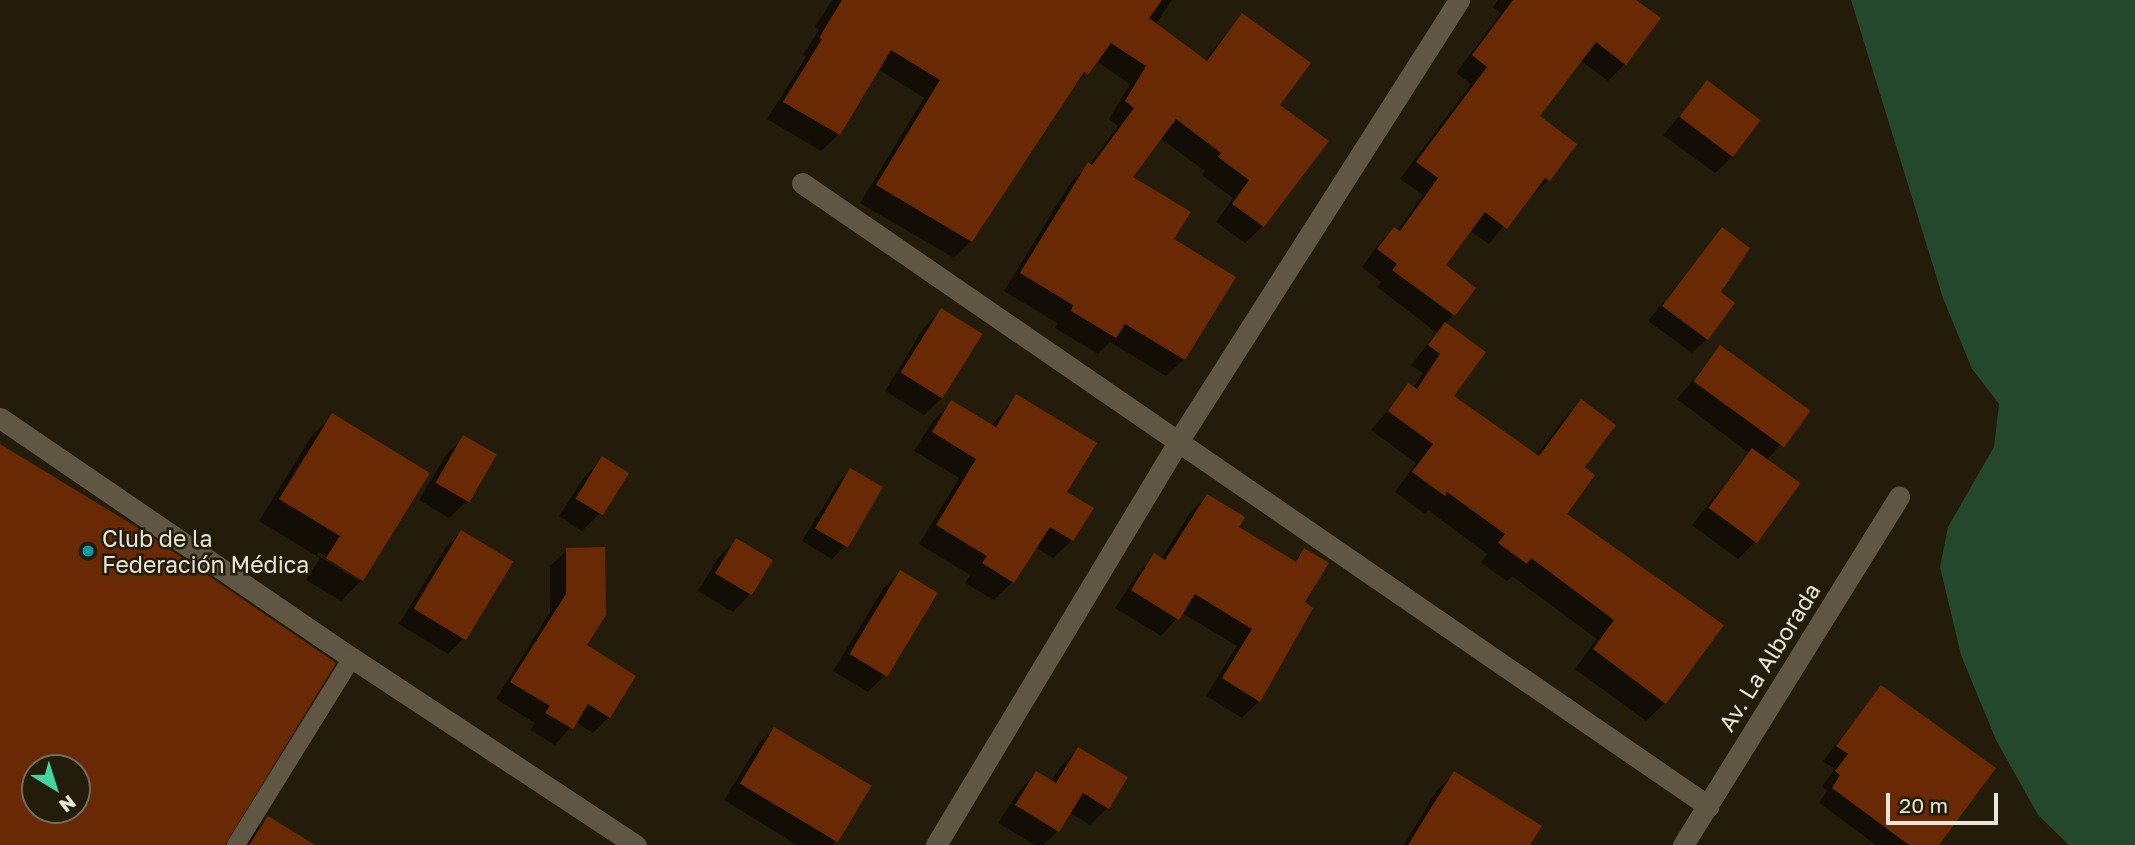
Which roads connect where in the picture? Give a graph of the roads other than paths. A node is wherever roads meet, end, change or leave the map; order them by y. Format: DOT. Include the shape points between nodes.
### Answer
graph roads {
  1 [pos="1459,0"];
  2 [pos="802,183"];
  3 [pos="0,418"];
  4 [pos="1179,440"];
  5 [pos="1899,497"];
  6 [pos="352,659"];
  7 [pos="1708,806"];
  8 [pos="236,845"];
  9 [pos="636,845"];
  10 [pos="936,845"];
  11 [pos="1683,845"];
  1 -- 4 [label="street"];
  2 -- 4 [label="street"];
  3 -- 6 [label="street"];
  4 -- 7 [label="street"];
  4 -- 10 [label="street"];
  5 -- 7 [label="street, Av. La Alborada"];
  6 -- 8 [label="lane"];
  6 -- 9 [label="street"];
  7 -- 11 [label="street, Av. La Alborada"];
}
